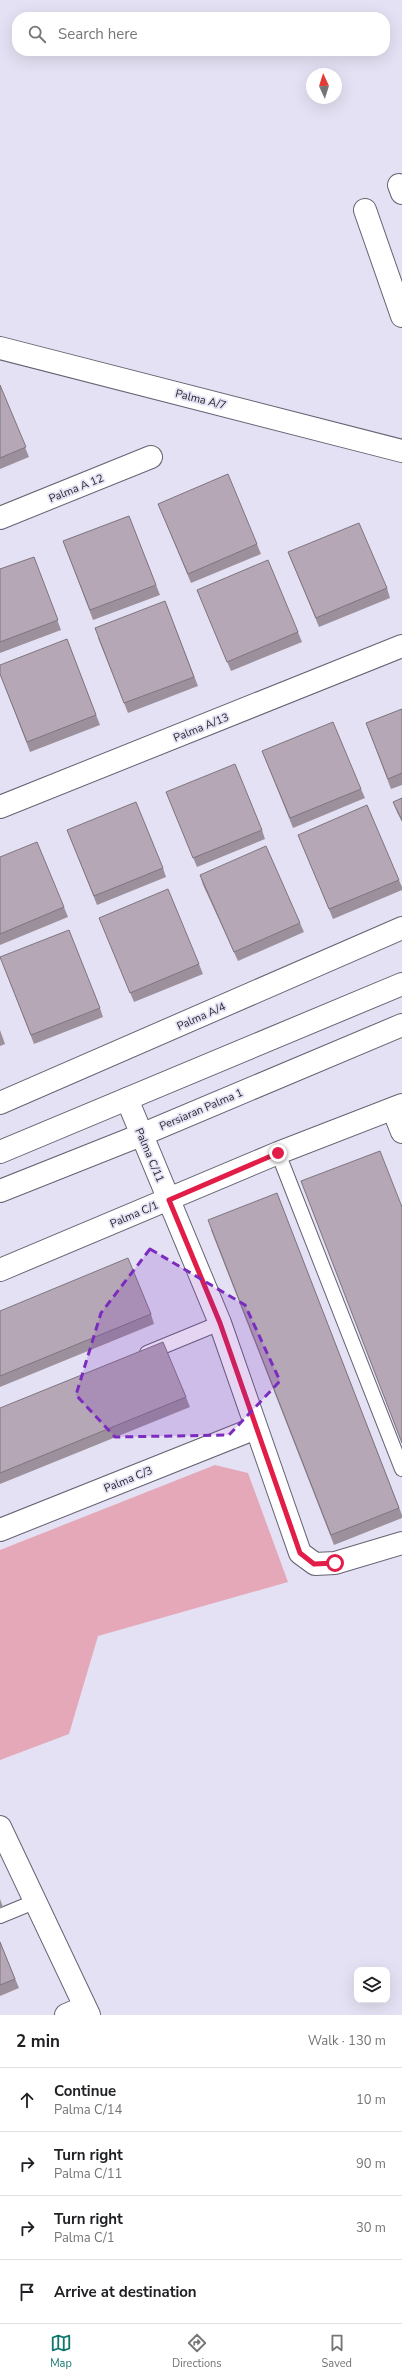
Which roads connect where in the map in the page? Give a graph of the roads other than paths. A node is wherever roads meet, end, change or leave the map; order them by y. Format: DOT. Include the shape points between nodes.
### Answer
graph roads {
  1 [pos="365,210"];
  2 [pos="402,316"];
  3 [pos="0,348"];
  4 [pos="402,451"];
  5 [pos="151,457"];
  6 [pos="0,518"];
  7 [pos="402,646"];
  8 [pos="0,807"];
  9 [pos="402,928"];
  10 [pos="402,984"];
  11 [pos="402,1025"];
  12 [pos="127,1099"];
  13 [pos="0,1103"];
  14 [pos="398,1107"];
  15 [pos="402,1132"];
  16 [pos="141,1135"];
  17 [pos="0,1152"];
  18 [pos="278,1153"];
  19 [pos="0,1191"];
  20 [pos="169,1200"];
  21 [pos="0,1270"];
  22 [pos="220,1323"];
  23 [pos="132,1359"];
  24 [pos="256,1428"];
  25 [pos="402,1469"];
  26 [pos="0,1530"];
  27 [pos="402,1543"];
  28 [pos="0,1828"];
  29 [pos="34,1902"];
  30 [pos="0,1916"];
  31 [pos="80,2012"];
  1 -- 2 [label="street"];
  3 -- 4 [label="street, Palma A/7"];
  5 -- 6 [label="street, Palma A 12"];
  7 -- 8 [label="street, Palma A/13"];
  9 -- 13 [label="street, Palma A/4"];
  10 -- 12 [label="street"];
  11 -- 16 [label="street, Persiaran Palma 1"];
  12 -- 16 [label="street, Palma C/11"];
  12 -- 17 [label="street"];
  14 -- 15 [label="street"];
  14 -- 18 [label="street, Palma C/1"];
  16 -- 19 [label="street, Persiaran Palma 1"];
  16 -- 20 [label="street, Palma C/11"];
  18 -- 20 [label="street, Palma C/1"];
  18 -- 25 [label="lane"];
  20 -- 21 [label="street, Palma C/1"];
  20 -- 22 [label="street, Palma C/11"];
  22 -- 23 [label="lane"];
  22 -- 24 [label="street, Palma C/11"];
  24 -- 26 [label="street, Palma C/3"];
  24 -- 27 [label="street, Palma C/11" via="300,1553 314,1564 335,1563"];
  28 -- 29 [label="street"];
  29 -- 30 [label="lane"];
  29 -- 31 [label="street"];
}
